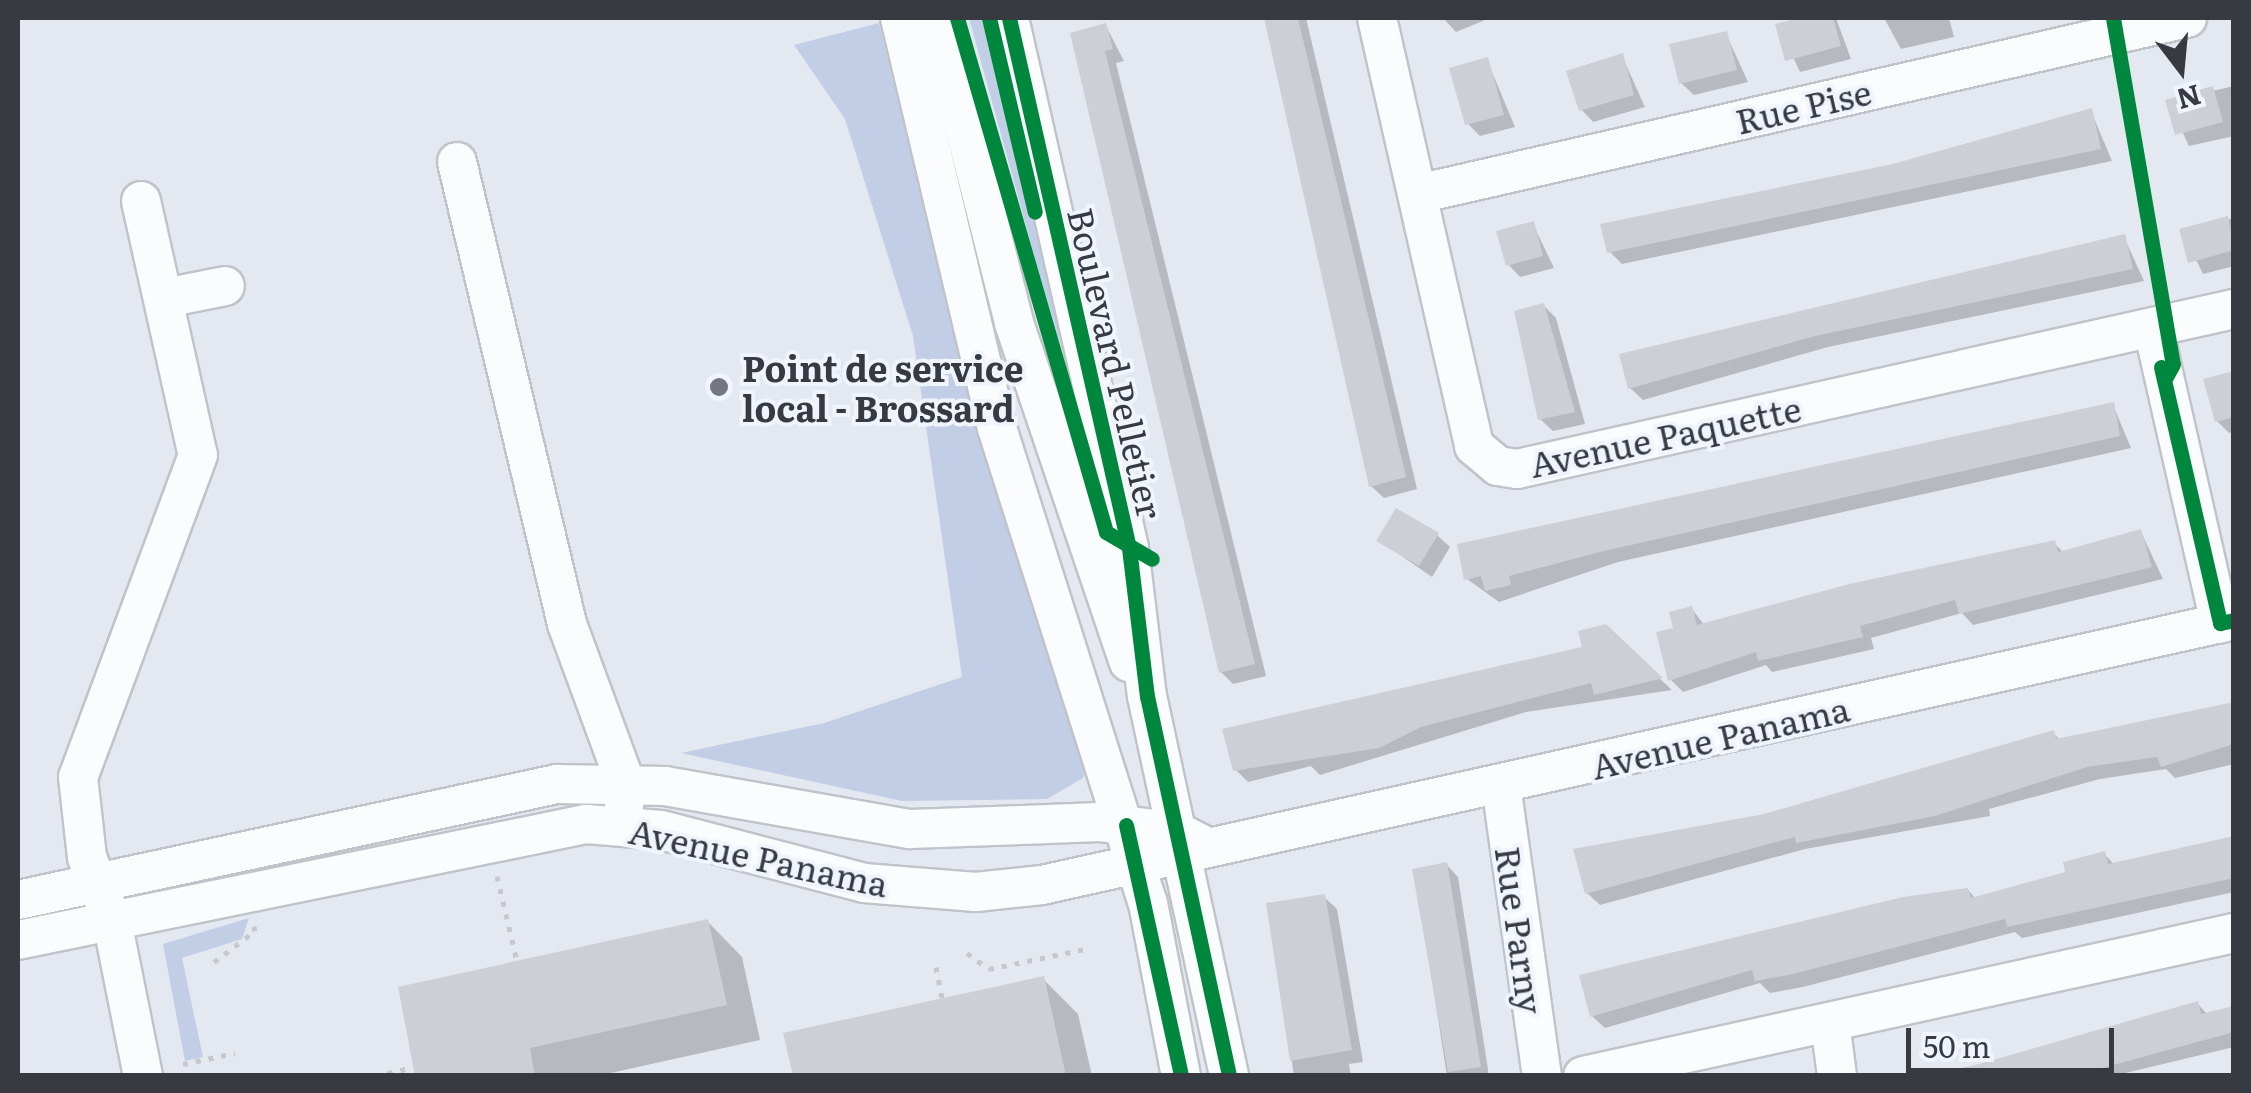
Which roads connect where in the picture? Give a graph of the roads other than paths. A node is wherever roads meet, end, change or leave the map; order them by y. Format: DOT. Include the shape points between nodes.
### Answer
graph roads {
  1 [pos="900,18"];
  2 [pos="937,18"];
  3 [pos="1009,18"];
  4 [pos="1377,18"];
  5 [pos="2187,18"];
  6 [pos="2114,25"];
  7 [pos="457,162"];
  8 [pos="1418,194"];
  9 [pos="141,201"];
  10 [pos="225,286"];
  11 [pos="165,298"];
  12 [pos="2234,309"];
  13 [pos="2153,328"];
  14 [pos="2227,621"];
  15 [pos="1154,730"];
  16 [pos="626,784"];
  17 [pos="1502,785"];
  18 [pos="622,824"];
  19 [pos="1126,825"];
  20 [pos="1190,845"];
  21 [pos="1138,866"];
  22 [pos="93,885"];
  23 [pos="18,900"];
  24 [pos="112,922"];
  25 [pos="2234,933"];
  26 [pos="18,940"];
  27 [pos="1830,1022"];
  28 [pos="143,1076"];
  29 [pos="1181,1076"];
  30 [pos="1229,1076"];
  31 [pos="1542,1076"];
  32 [pos="1583,1076"];
  33 [pos="1838,1076"];
  1 -- 19 [label="street" via="997,428"];
  2 -- 15 [label="street, Boulevard Pelletier" via="1014,323"];
  3 -- 15 [label="street, Boulevard Pelletier" via="1129,548"];
  4 -- 8 [label="street, Avenue Paquette"];
  5 -- 6 [label="street, Rue Pise"];
  6 -- 8 [label="street, Rue Pise"];
  7 -- 16 [label="street" via="567,624"];
  8 -- 13 [label="street, Avenue Paquette" via="1474,446 1498,466"];
  9 -- 11 [label="street"];
  10 -- 11 [label="street"];
  11 -- 22 [label="street" via="198,455 78,777"];
  12 -- 13 [label="street, Avenue Paquette"];
  13 -- 14 [label="street"];
  14 -- 17 [label="street, Avenue Panama"];
  15 -- 20 [label="street, Boulevard Pelletier"];
  16 -- 18 [label="street"];
  16 -- 19 [label="street, Avenue Panama" via="910,829"];
  16 -- 22 [label="street, Avenue Panama" via="557,784"];
  17 -- 20 [label="street, Avenue Panama"];
  17 -- 31 [label="street, Rue Parny"];
  18 -- 21 [label="street, Avenue Panama" via="900,887 1000,891"];
  18 -- 24 [label="street, Avenue Panama" via="488,840"];
  19 -- 20 [label="street, Avenue Panama"];
  19 -- 21 [label="street"];
  20 -- 21 [label="street, Avenue Panama"];
  20 -- 30 [label="street, Boulevard Pelletier"];
  21 -- 29 [label="street"];
  22 -- 23 [label="street, Avenue Panama"];
  22 -- 24 [label="street"];
  24 -- 26 [label="street, Avenue Panama"];
  24 -- 28 [label="street"];
  25 -- 27 [label="street"];
  27 -- 32 [label="street"];
  27 -- 33 [label="street"];
}
